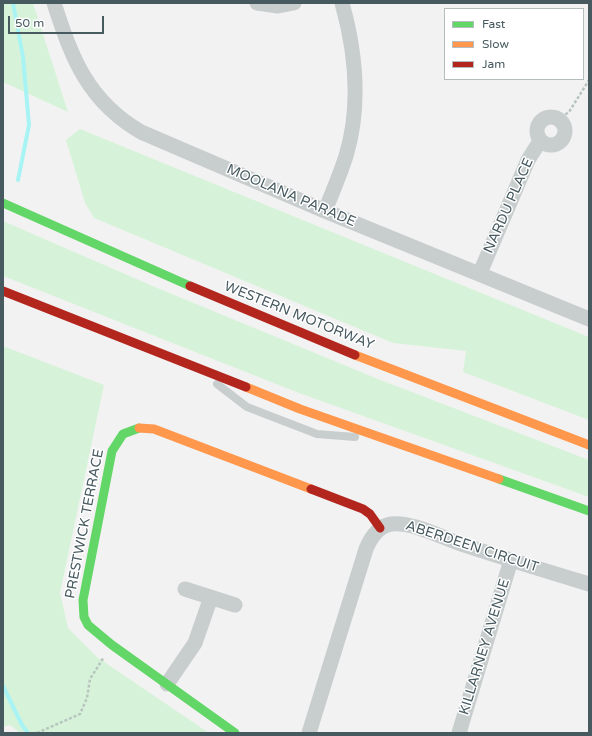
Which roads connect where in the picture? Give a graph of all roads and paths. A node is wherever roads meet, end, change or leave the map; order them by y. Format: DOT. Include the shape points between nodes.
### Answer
graph roads {
  1 [pos="54,3"];
  2 [pos="257,3"];
  3 [pos="294,3"];
  4 [pos="342,3"];
  5 [pos="589,80"];
  6 [pos="558,120"];
  7 [pos="540,140"];
  8 [pos="3,203"];
  9 [pos="325,210"];
  10 [pos="480,273"];
  11 [pos="3,290"];
  12 [pos="589,319"];
  13 [pos="203,372"];
  14 [pos="376,437"];
  15 [pos="589,445"];
  16 [pos="589,511"];
  17 [pos="380,528"];
  18 [pos="511,560"];
  19 [pos="589,584"];
  20 [pos="185,589"];
  21 [pos="210,597"];
  22 [pos="235,605"];
  23 [pos="112,645"];
  24 [pos="167,684"];
  25 [pos="37,733"];
  26 [pos="235,733"];
  27 [pos="309,733"];
  28 [pos="458,733"];
  1 -- 9 [label="street, MOOLANA PARADE" via="72,56 80,70 105,104 127,124"];
  2 -- 3 [label="street" via="270,6"];
  4 -- 9 [label="street" via="354,60 354,118 345,157"];
  5 -- 6 [label="path" via="569,112"];
  6 -- 7 [label="street, NARDU PLACE" via="549,118 541,121 537,128"];
  6 -- 7 [label="street, NARDU PLACE" via="564,127 561,140 553,145"];
  7 -- 10 [label="street, NARDU PLACE" via="528,160"];
  8 -- 15 [label="main road, WESTERN MOTORWAY" via="171,278"];
  9 -- 10 [label="street, MOOLANA PARADE"];
  10 -- 12 [label="street, MOOLANA PARADE"];
  11 -- 13 [label="main road"];
  13 -- 14 [label="main road"];
  13 -- 14 [label="lane" via="247,407 316,434"];
  14 -- 16 [label="main road"];
  17 -- 18 [label="street, ABERDEEN CIRCUIT" via="403,524"];
  17 -- 23 [label="main road, PRESTWICK TERRACE" via="363,508 154,429 131,429 118,439 112,451 83,606 88,625"];
  17 -- 27 [label="street" via="366,548"];
  18 -- 19 [label="street, ABERDEEN CIRCUIT"];
  18 -- 28 [label="street, KILLARNEY AVENUE"];
  20 -- 21 [label="street"];
  21 -- 22 [label="street"];
  21 -- 24 [label="street" via="195,643"];
  23 -- 24 [label="main road, PRESTWICK TERRACE"];
  23 -- 25 [label="path" via="90,679 87,698 80,714"];
  24 -- 26 [label="main road, PRESTWICK TERRACE"];
}
